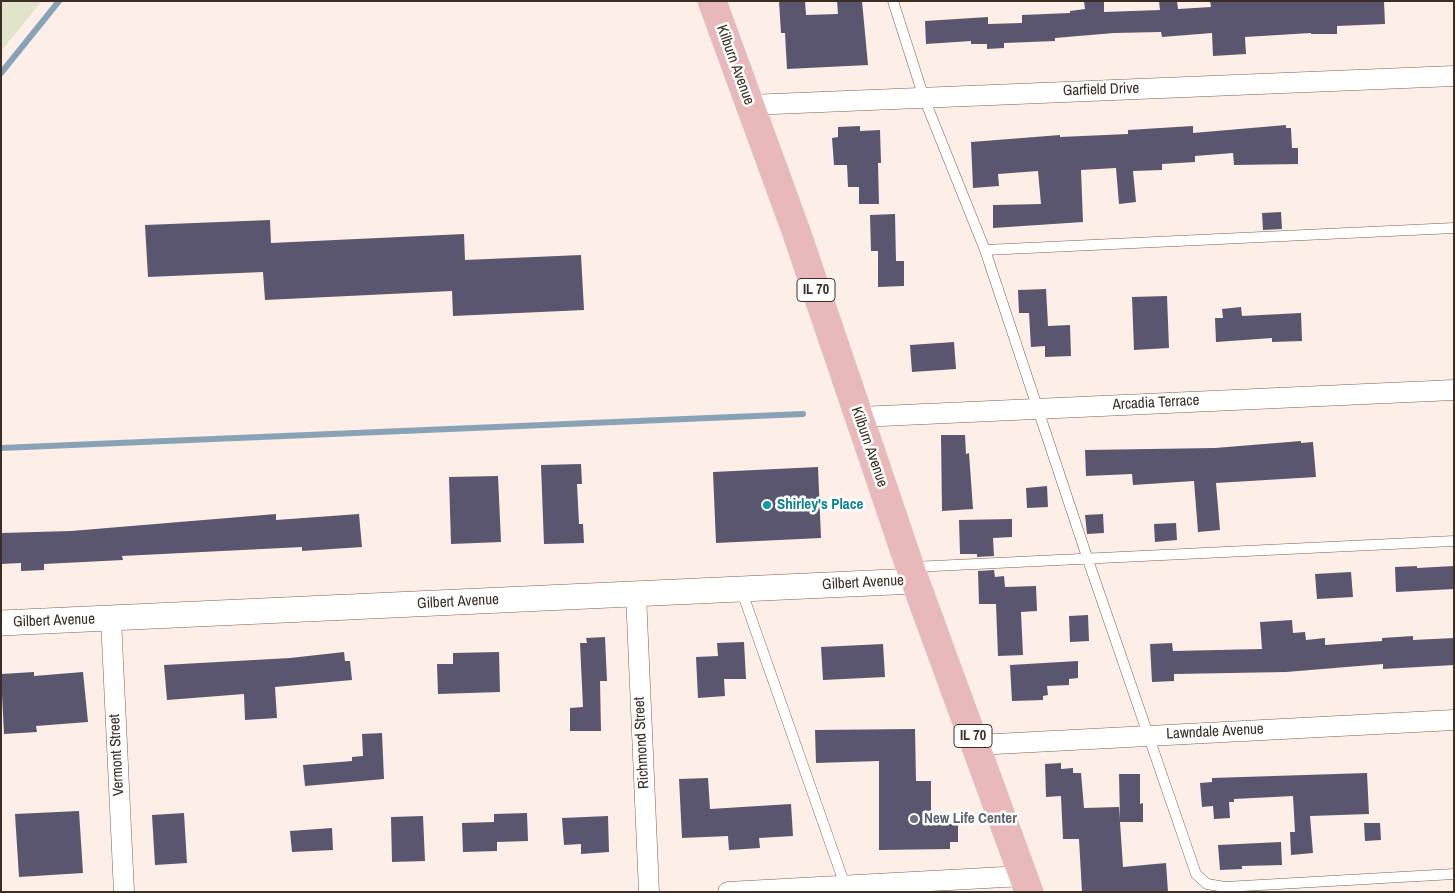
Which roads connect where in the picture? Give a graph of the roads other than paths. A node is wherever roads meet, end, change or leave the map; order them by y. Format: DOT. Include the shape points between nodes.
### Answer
graph roads {
  1 [pos="712,1"];
  2 [pos="893,1"];
  3 [pos="1454,76"];
  4 [pos="924,98"];
  5 [pos="749,105"];
  6 [pos="1454,228"];
  7 [pos="986,250"];
  8 [pos="1454,390"];
  9 [pos="1037,408"];
  10 [pos="859,417"];
  11 [pos="1454,541"];
  12 [pos="1087,557"];
  13 [pos="913,574"];
  14 [pos="741,589"];
  15 [pos="636,594"];
  16 [pos="111,619"];
  17 [pos="1,623"];
  18 [pos="1454,720"];
  19 [pos="1150,736"];
  20 [pos="976,745"];
  21 [pos="1454,874"];
  22 [pos="1026,884"];
  23 [pos="847,889"];
  24 [pos="124,892"];
  25 [pos="649,892"];
  26 [pos="728,892"];
  1 -- 5 [label="main road, Kilburn Avenue / IL 70"];
  2 -- 4 [label="lane"];
  3 -- 4 [label="street, Garfield Drive"];
  4 -- 5 [label="street, Garfield Drive"];
  4 -- 7 [label="lane"];
  5 -- 10 [label="main road, Kilburn Avenue / IL 70"];
  6 -- 7 [label="lane"];
  7 -- 9 [label="lane"];
  8 -- 9 [label="street, Arcadia Terrace"];
  9 -- 10 [label="street, Arcadia Terrace"];
  9 -- 12 [label="lane"];
  10 -- 13 [label="main road, Kilburn Avenue / IL 70"];
  11 -- 12 [label="lane"];
  12 -- 13 [label="lane"];
  12 -- 19 [label="lane"];
  13 -- 14 [label="street, Gilbert Avenue"];
  13 -- 20 [label="main road, Kilburn Avenue / IL 70"];
  14 -- 15 [label="street, Gilbert Avenue"];
  14 -- 23 [label="lane"];
  15 -- 16 [label="street, Gilbert Avenue"];
  15 -- 25 [label="street, Richmond Street"];
  16 -- 17 [label="street, Gilbert Avenue"];
  16 -- 24 [label="street, Vermont Street"];
  18 -- 19 [label="street, Lawndale Avenue"];
  19 -- 20 [label="street, Lawndale Avenue"];
  19 -- 21 [label="lane" via="1191,862 1196,874 1208,884 1225,887"];
  20 -- 22 [label="main road, Kilburn Avenue / IL 70"];
  22 -- 23 [label="street"];
  23 -- 26 [label="street"];
}
